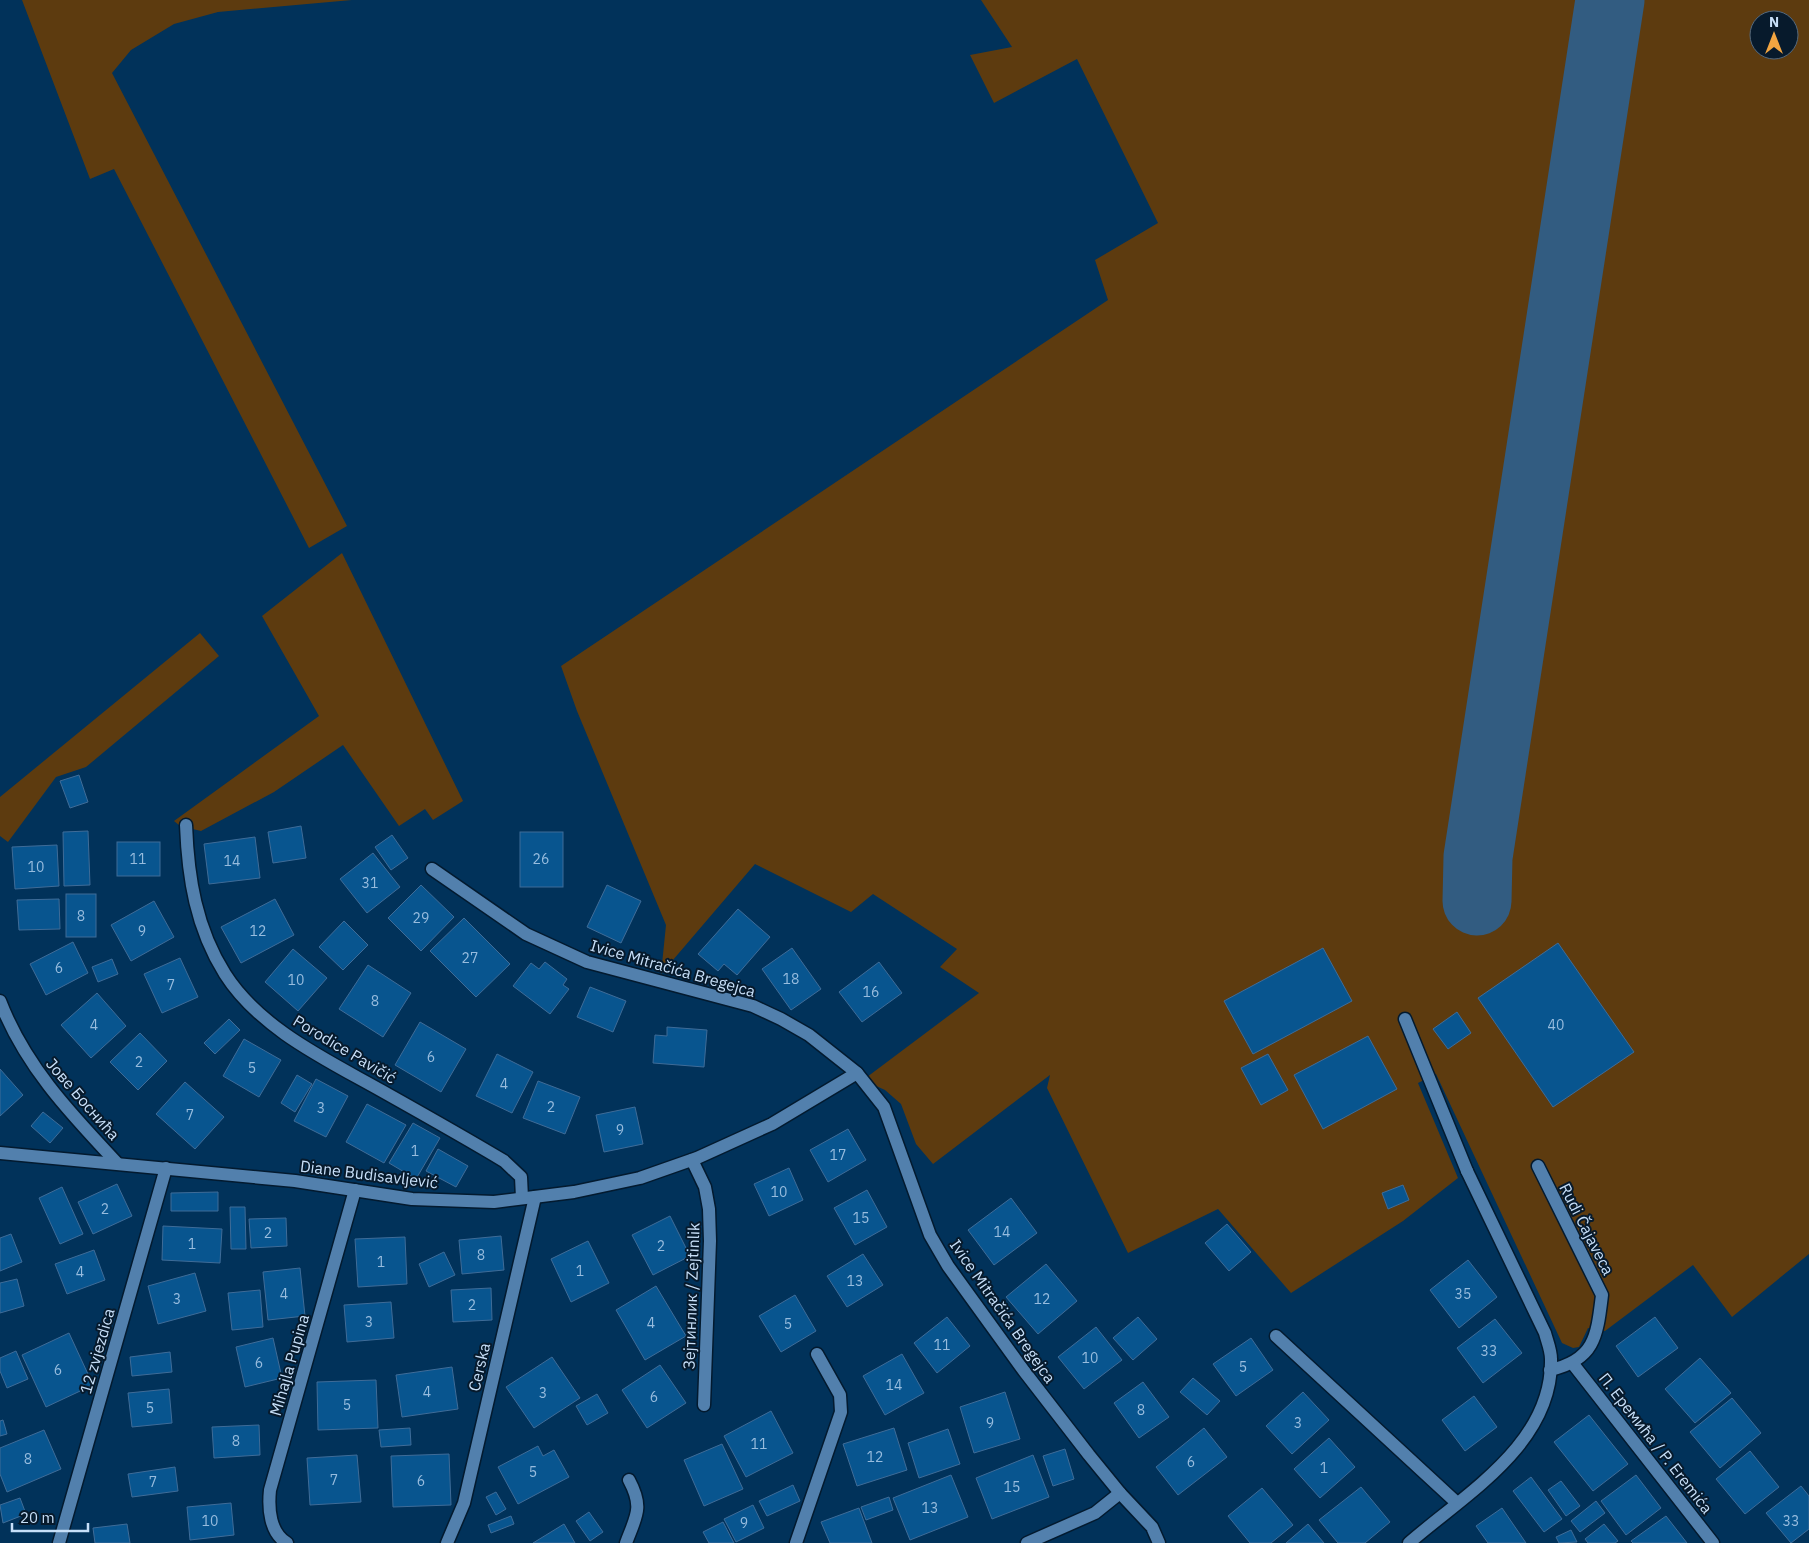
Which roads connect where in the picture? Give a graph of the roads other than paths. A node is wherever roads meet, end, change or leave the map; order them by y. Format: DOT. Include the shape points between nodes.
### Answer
graph roads {
  1 [pos="186,825"];
  2 [pos="432,869"];
  3 [pos="0,1001"];
  4 [pos="1405,1019"];
  5 [pos="857,1073"];
  6 [pos="0,1153"];
  7 [pos="692,1160"];
  8 [pos="118,1163"];
  9 [pos="1538,1166"];
  10 [pos="166,1168"];
  11 [pos="354,1190"];
  12 [pos="529,1198"];
  13 [pos="1276,1336"];
  14 [pos="817,1354"];
  15 [pos="1573,1364"];
  16 [pos="1550,1370"];
  17 [pos="704,1405"];
  18 [pos="629,1480"];
  19 [pos="1120,1493"];
  20 [pos="1457,1503"];
  21 [pos="1418,1540"];
  22 [pos="59,1543"];
  23 [pos="287,1543"];
  24 [pos="447,1543"];
  25 [pos="626,1543"];
  26 [pos="796,1543"];
  27 [pos="1027,1543"];
  28 [pos="1159,1543"];
  29 [pos="1713,1543"];
  1 -- 12 [label="street, Porodice Pavičić" via="193,897 199,921 226,975 250,1003 313,1052 504,1161 520,1177"];
  2 -- 5 [label="street, Ivice Mitračića Bregejca" via="526,934 586,962 752,1006 809,1035"];
  3 -- 8 [label="street, Јове Боснића" via="36,1072"];
  4 -- 16 [label="street" via="1467,1171 1546,1332"];
  5 -- 7 [label="street, Diane Budisavljević" via="772,1124"];
  5 -- 19 [label="street, Ivice Mitračića Bregejca" via="884,1107 930,1234 948,1266 1024,1371"];
  6 -- 8 [label="street, Diane Budisavljević"];
  7 -- 12 [label="street, Diane Budisavljević" via="640,1178"];
  7 -- 17 [label="street, Зејтинлик / Zejtinlik" via="705,1187 709,1209"];
  8 -- 10 [label="street, Diane Budisavljević"];
  9 -- 15 [label="street, Rudi Čajaveca" via="1602,1295 1592,1344"];
  10 -- 11 [label="street, Diane Budisavljević"];
  10 -- 22 [label="street, 12 zvjezdica"];
  11 -- 12 [label="street, Diane Budisavljević" via="422,1200 494,1202"];
  11 -- 23 [label="street, Mihajla Pupina" via="270,1490 270,1518 279,1538"];
  12 -- 24 [label="street, Cerska" via="464,1503"];
  13 -- 20 [label="street"];
  14 -- 26 [label="street" via="840,1395 842,1412"];
  15 -- 16 [label="street"];
  15 -- 29 [label="street, П. Еремића / P. Eremića"];
  16 -- 20 [label="street" via="1550,1381 1540,1410 1520,1445"];
  18 -- 25 [label="street" via="637,1496 638,1508"];
  19 -- 27 [label="street" via="1095,1513"];
  19 -- 28 [label="street, Ivice Mitračića Bregejca" via="1152,1526"];
  20 -- 21 [label="street"];
}
